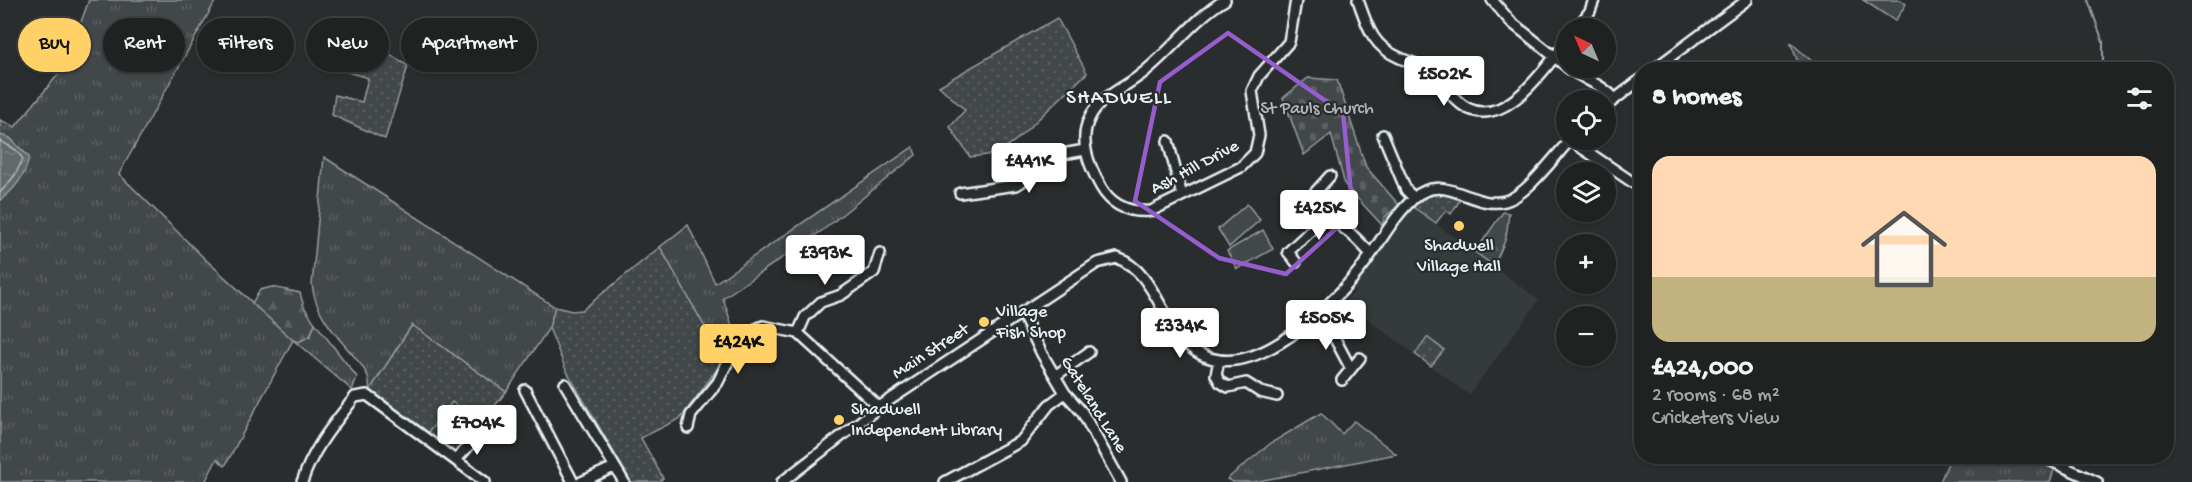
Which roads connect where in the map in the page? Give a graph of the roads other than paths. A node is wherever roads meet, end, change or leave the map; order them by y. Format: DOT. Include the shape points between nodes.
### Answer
graph roads {
  1 [pos="1225,0"];
  2 [pos="1296,0"];
  3 [pos="1358,0"];
  4 [pos="1492,0"];
  5 [pos="1594,0"];
  6 [pos="1747,0"];
  7 [pos="1584,18"];
  8 [pos="1556,54"];
  9 [pos="1554,57"];
  10 [pos="1663,62"];
  11 [pos="1582,78"];
  12 [pos="1634,84"];
  13 [pos="1605,90"];
  14 [pos="1616,98"];
  15 [pos="1383,135"];
  16 [pos="1168,141"];
  17 [pos="1085,150"];
  18 [pos="1561,150"];
  19 [pos="1585,150"];
  20 [pos="1330,177"];
  21 [pos="1634,183"];
  22 [pos="960,193"];
  23 [pos="1182,196"];
  24 [pos="1414,198"];
  25 [pos="1323,219"];
  26 [pos="880,253"];
  27 [pos="1371,254"];
  28 [pos="1296,262"];
  29 [pos="1022,313"];
  30 [pos="1312,318"];
  31 [pos="798,333"];
  32 [pos="1089,352"];
  33 [pos="1360,358"];
  34 [pos="1219,360"];
  35 [pos="1351,369"];
  36 [pos="1054,376"];
  37 [pos="1342,380"];
  38 [pos="565,384"];
  39 [pos="1284,387"];
  40 [pos="525,390"];
  41 [pos="1065,393"];
  42 [pos="879,407"];
  43 [pos="688,428"];
  44 [pos="481,432"];
  45 [pos="456,460"];
  46 [pos="2058,464"];
  47 [pos="614,467"];
  48 [pos="302,482"];
  49 [pos="485,482"];
  50 [pos="573,482"];
  51 [pos="581,482"];
  52 [pos="624,482"];
  53 [pos="782,482"];
  54 [pos="945,482"];
  55 [pos="1121,482"];
  56 [pos="2097,482"];
  1 -- 17 [label="street" via="1147,70 1098,104 1084,134"];
  2 -- 23 [label="street, Ash Hill Drive" via="1289,42 1259,76 1252,92 1259,135 1255,153 1241,167"];
  3 -- 9 [label="street" via="1379,46 1429,71 1456,100 1476,111 1512,102"];
  4 -- 9 [label="street" via="1511,22"];
  5 -- 7 [label="street"];
  6 -- 10 [label="street"];
  8 -- 9 [label="street"];
  11 -- 13 [label="street"];
  12 -- 14 [label="street"];
  15 -- 24 [label="street" via="1406,190"];
  16 -- 23 [label="street"];
  17 -- 22 [label="street" via="1046,157 1016,185"];
  17 -- 23 [label="street, Ash Hill Drive" via="1107,196 1127,210 1151,211"];
  18 -- 24 [label="street" via="1526,187 1505,201 1488,201 1437,187"];
  19 -- 21 [label="street"];
  20 -- 25 [label="street" via="1311,198"];
  24 -- 27 [label="street, Main Street"];
  25 -- 27 [label="street" via="1353,235"];
  25 -- 28 [label="street" via="1288,252"];
  26 -- 31 [label="street" via="874,272 840,295 821,302 805,317"];
  27 -- 30 [label="street, Main Street"];
  29 -- 34 [label="street, Main Street" via="1097,263 1117,258 1128,264 1151,290 1188,348"];
  29 -- 36 [label="street, Gateland Lane"];
  29 -- 42 [label="street, Main Street"];
  30 -- 34 [label="street, Main Street" via="1254,357"];
  30 -- 35 [label="street" via="1335,339"];
  31 -- 42 [label="street"];
  31 -- 43 [label="street" via="764,326 737,343 718,382 691,415"];
  32 -- 36 [label="street"];
  33 -- 35 [label="street"];
  34 -- 39 [label="street" via="1216,375 1228,387 1246,383 1278,399"];
  35 -- 37 [label="street"];
  36 -- 41 [label="street, Gateland Lane"];
  38 -- 47 [label="street"];
  40 -- 50 [label="street"];
  41 -- 54 [label="street" via="1049,405 1021,441"];
  41 -- 55 [label="street, Gateland Lane" via="1082,412"];
  42 -- 53 [label="street, Main Street"];
  44 -- 45 [label="street"];
  45 -- 48 [label="street" via="361,394 322,438"];
  45 -- 49 [label="street"];
  46 -- 56 [label="street"];
  47 -- 51 [label="street"];
  47 -- 52 [label="street"];
}
